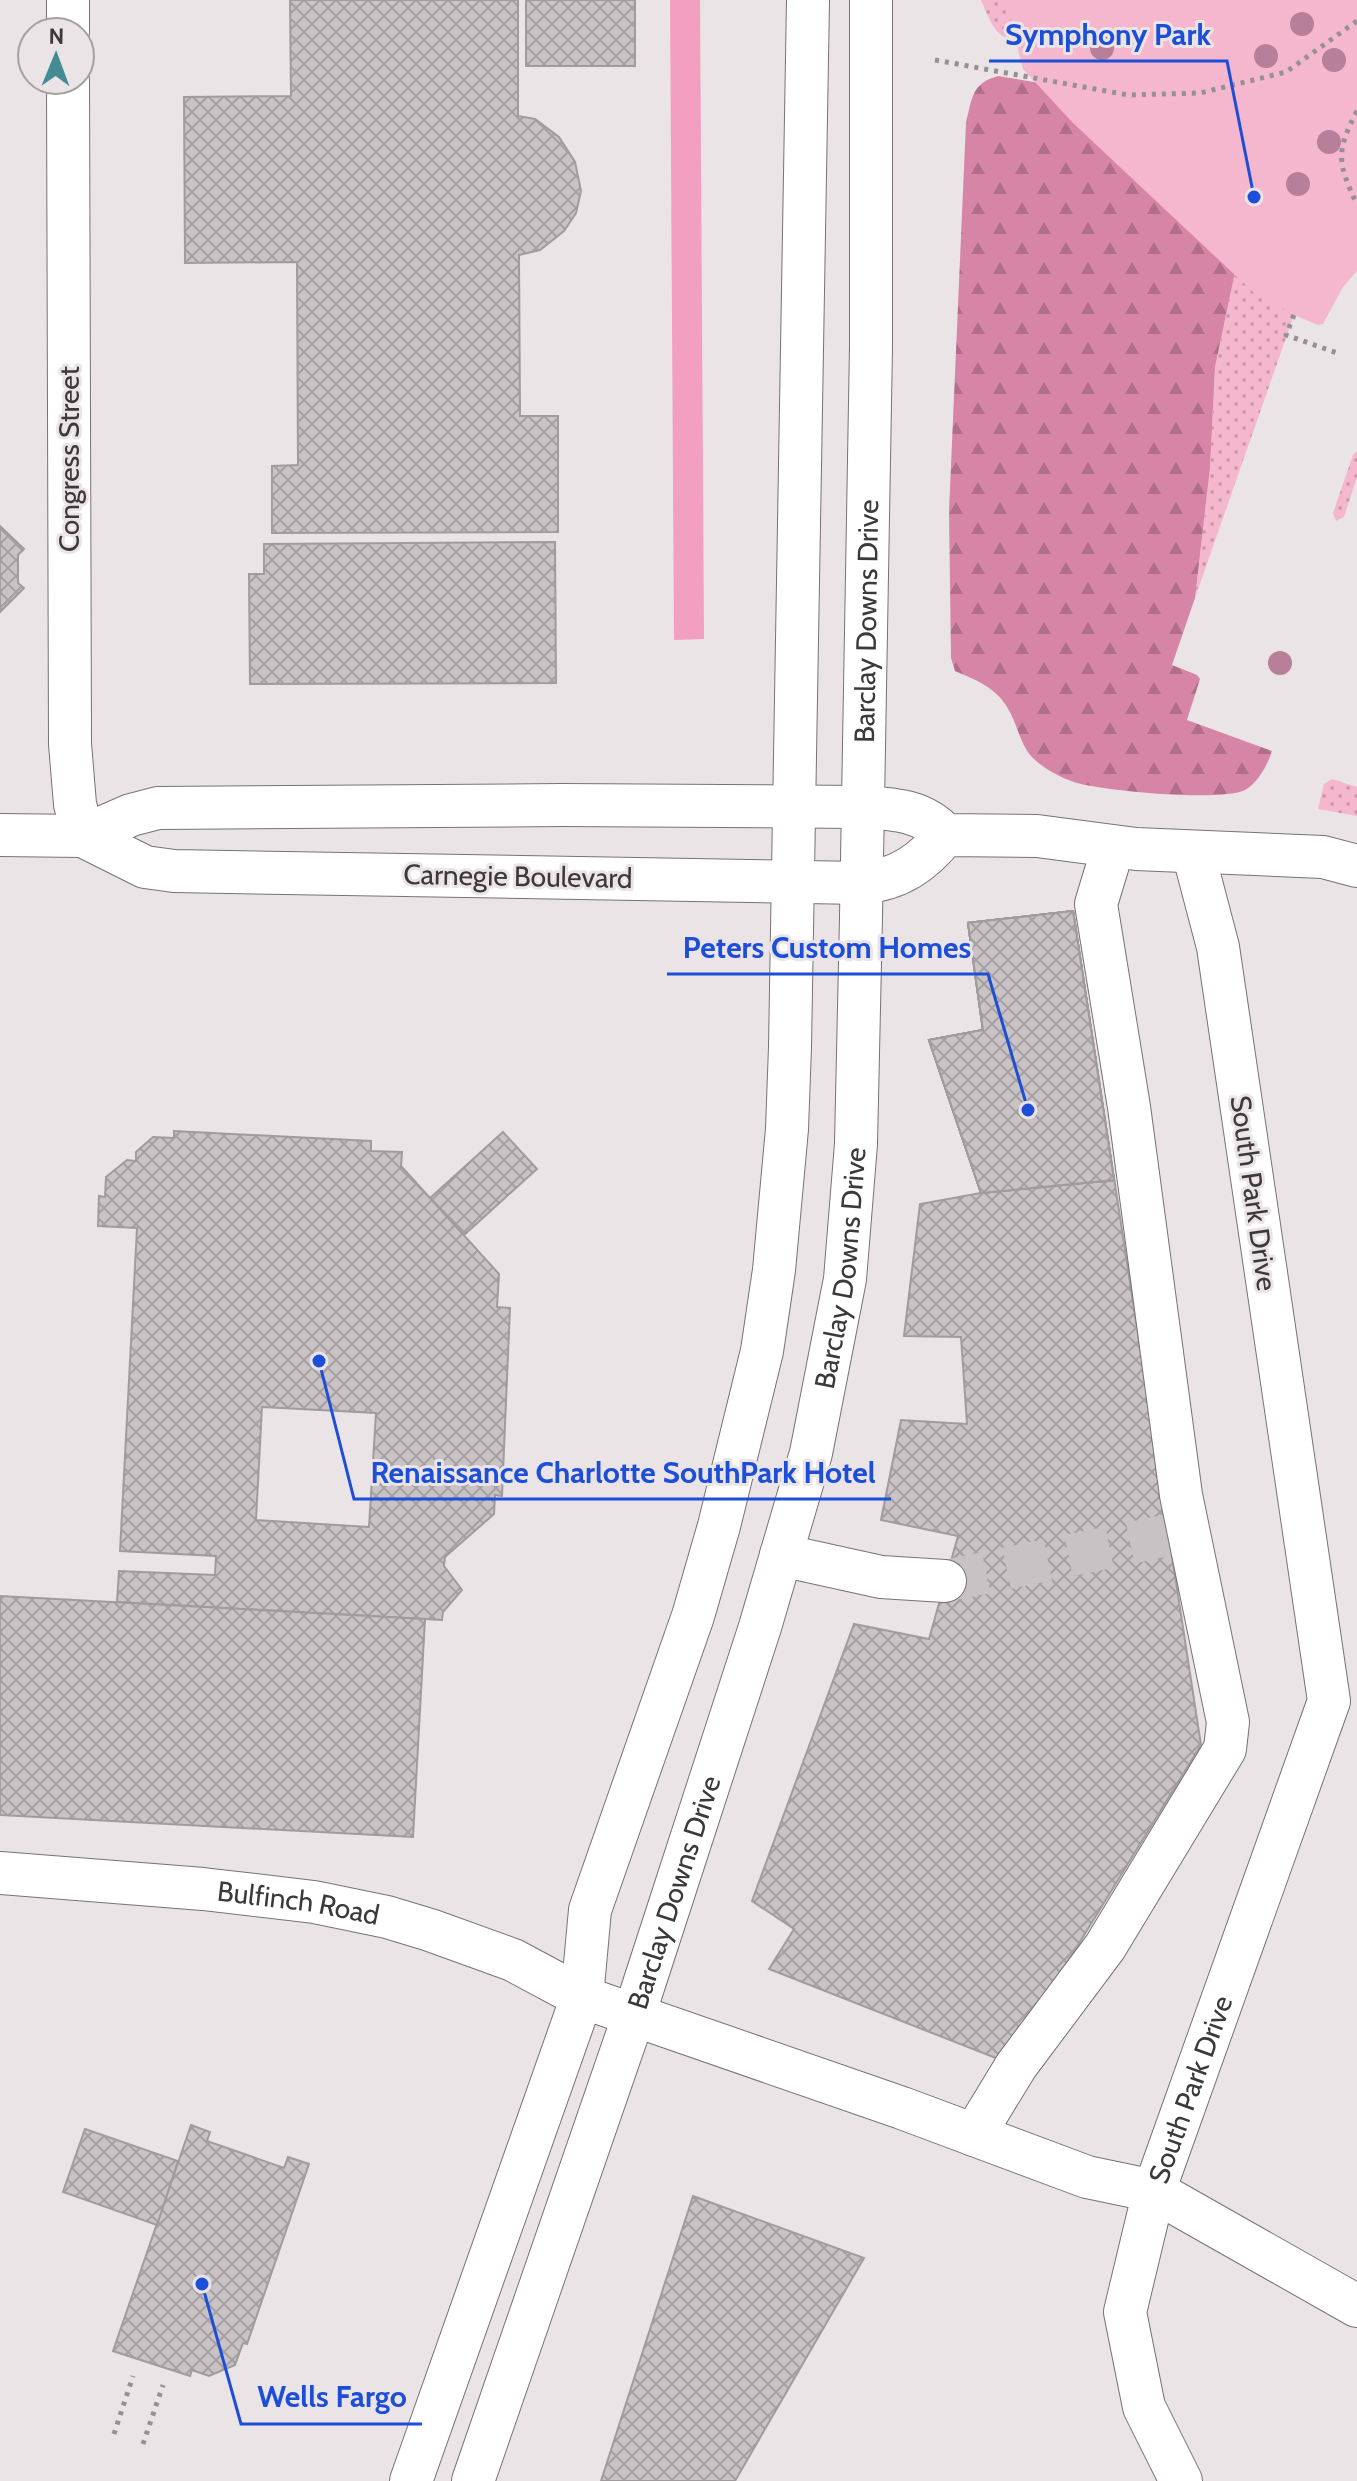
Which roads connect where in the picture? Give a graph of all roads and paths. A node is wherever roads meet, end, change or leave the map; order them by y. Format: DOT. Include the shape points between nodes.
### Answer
graph roads {
  1 [pos="808,0"];
  2 [pos="871,0"];
  3 [pos="1357,21"];
  4 [pos="935,60"];
  5 [pos="68,96"];
  6 [pos="1357,111"];
  7 [pos="1357,205"];
  8 [pos="1294,315"];
  9 [pos="1340,354"];
  10 [pos="795,805"];
  11 [pos="863,807"];
  12 [pos="0,835"];
  13 [pos="945,835"];
  14 [pos="83,836"];
  15 [pos="1113,848"];
  16 [pos="1193,852"];
  17 [pos="1357,866"];
  18 [pos="794,880"];
  19 [pos="861,883"];
  20 [pos="781,1555"];
  21 [pos="945,1581"];
  22 [pos="1343,1706"];
  23 [pos="0,1873"];
  24 [pos="582,1997"];
  25 [pos="634,2015"];
  26 [pos="974,2135"];
  27 [pos="1154,2191"];
  28 [pos="1357,2306"];
  29 [pos="133,2376"];
  30 [pos="163,2385"];
  31 [pos="114,2434"];
  32 [pos="143,2444"];
  33 [pos="411,2481"];
  34 [pos="473,2481"];
  35 [pos="1181,2481"];
  1 -- 10 [label="street, Barclay Downs Drive"];
  2 -- 11 [label="street, Barclay Downs Drive"];
  3 -- 4 [label="path" via="1286,72 1200,93 1128,95"];
  5 -- 14 [label="street, Congress Street" via="70,744"];
  6 -- 7 [label="path" via="1344,136 1341,170"];
  8 -- 9 [label="path" via="1286,335"];
  10 -- 11 [label="street, Carnegie Boulevard"];
  10 -- 14 [label="street, Carnegie Boulevard" via="158,808"];
  10 -- 18 [label="street, Barclay Downs Drive"];
  11 -- 13 [label="street, Carnegie Boulevard" via="919,815"];
  11 -- 19 [label="street, Barclay Downs Drive"];
  12 -- 14 [label="street, Carnegie Boulevard"];
  13 -- 15 [label="street" via="1048,837"];
  13 -- 19 [label="street, Carnegie Boulevard" via="915,866"];
  14 -- 18 [label="street, Carnegie Boulevard" via="145,867 174,871"];
  15 -- 16 [label="street"];
  15 -- 26 [label="street" via="1096,904 1181,1495 1178,1533 1228,1722 1225,1749 1105,1947 1016,2066"];
  16 -- 17 [label="street" via="1323,857"];
  16 -- 22 [label="street, South Park Drive" via="1218,947"];
  18 -- 19 [label="street, Carnegie Boulevard"];
  18 -- 24 [label="street, Barclay Downs Drive" via="787,1129 762,1351 693,1616 590,1910"];
  19 -- 20 [label="street, Barclay Downs Drive" via="856,1144 845,1279 811,1453"];
  20 -- 21 [label="street" via="881,1577"];
  20 -- 25 [label="street, Barclay Downs Drive"];
  22 -- 27 [label="street, South Park Drive"];
  23 -- 24 [label="street, Bulfinch Road" via="203,1889 352,1909 513,1960"];
  24 -- 25 [label="street, Bulfinch Road"];
  24 -- 33 [label="street, Barclay Downs Drive"];
  25 -- 26 [label="street, Bulfinch Road"];
  25 -- 34 [label="street, Barclay Downs Drive"];
  26 -- 27 [label="street, Bulfinch Road" via="1087,2177"];
  27 -- 28 [label="street, Bulfinch Road"];
  27 -- 35 [label="street, South Park Drive" via="1125,2312 1144,2407"];
  29 -- 31 [label="path"];
  30 -- 32 [label="path"];
}
